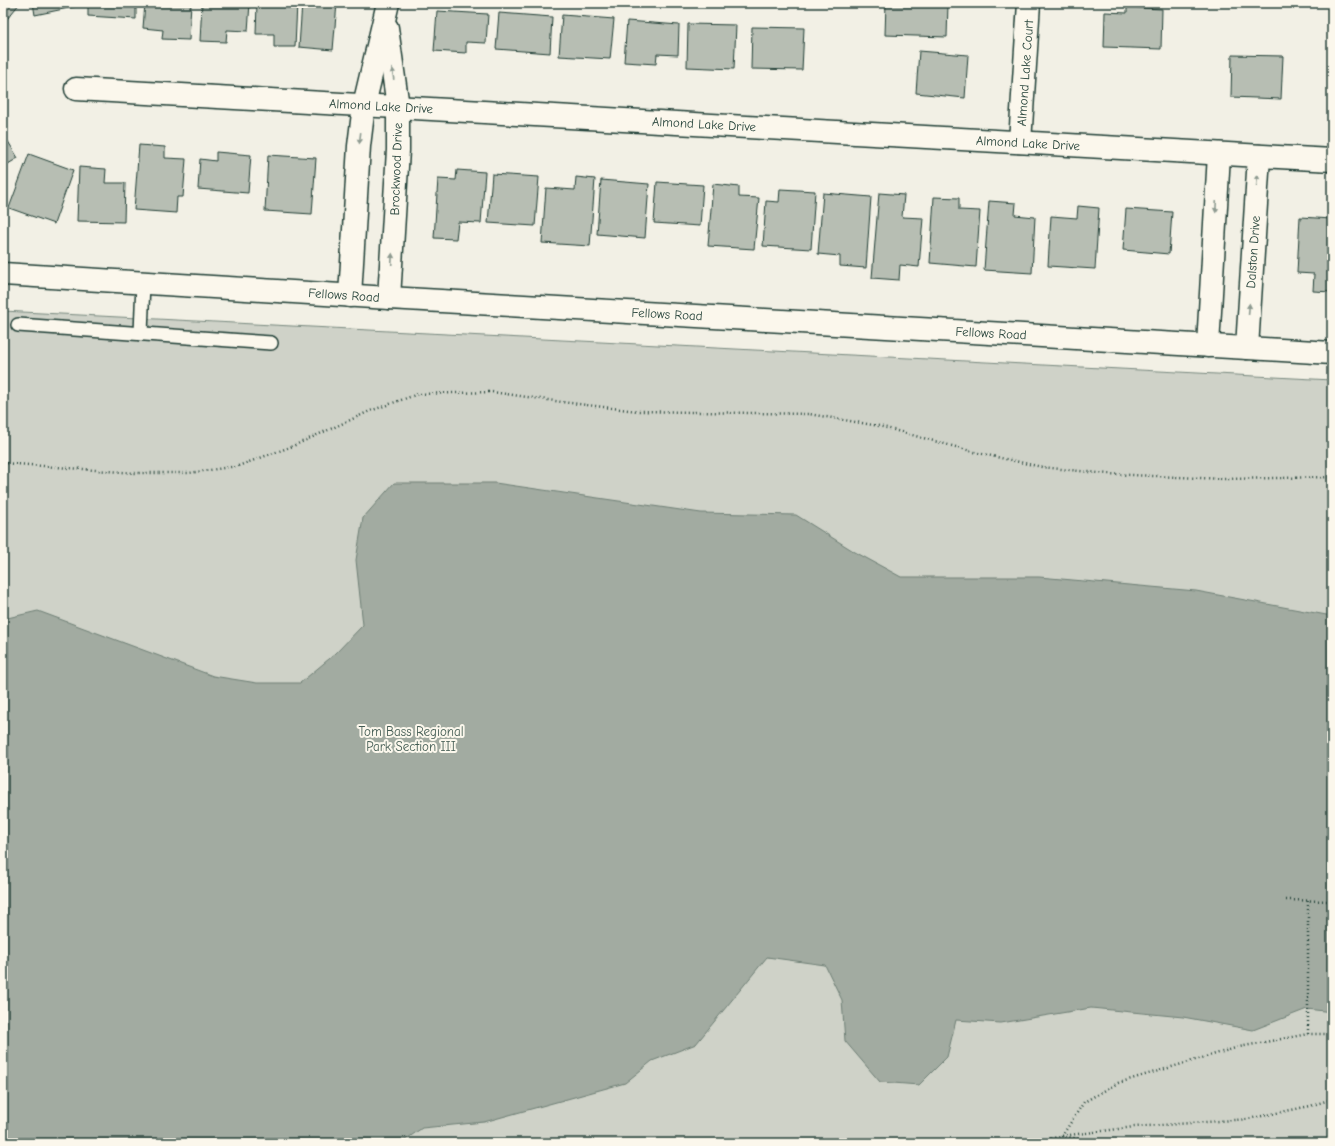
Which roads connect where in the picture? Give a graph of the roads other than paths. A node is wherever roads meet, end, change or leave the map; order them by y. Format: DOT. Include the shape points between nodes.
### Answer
graph roads {
  1 [pos="1029,3"];
  2 [pos="387,10"];
  3 [pos="76,89"];
  4 [pos="364,106"];
  5 [pos="398,107"];
  6 [pos="1020,142"];
  7 [pos="1219,154"];
  8 [pos="1259,156"];
  9 [pos="1332,160"];
  10 [pos="3,274"];
  11 [pos="143,282"];
  12 [pos="350,296"];
  13 [pos="389,298"];
  14 [pos="18,325"];
  15 [pos="141,334"];
  16 [pos="271,343"];
  17 [pos="1208,346"];
  18 [pos="1247,348"];
  19 [pos="1332,353"];
  1 -- 6 [label="street, Almond Lake Court"];
  2 -- 4 [label="street, Brockwood Drive"];
  5 -- 2 [label="street, Brockwood Drive, one-way"];
  3 -- 4 [label="street, Almond Lake Drive"];
  4 -- 5 [label="street, Almond Lake Drive"];
  4 -- 12 [label="street, Brockwood Drive, one-way" via="359,146"];
  5 -- 6 [label="street, Almond Lake Drive"];
  13 -- 5 [label="street, Brockwood Drive, one-way" via="398,150"];
  6 -- 7 [label="street, Almond Lake Drive"];
  7 -- 8 [label="street, Almond Lake Drive"];
  7 -- 17 [label="street, one-way"];
  8 -- 9 [label="street, Almond Lake Drive"];
  18 -- 8 [label="street, Dalston Drive, one-way"];
  10 -- 11 [label="street, Fellows Road"];
  11 -- 12 [label="street, Fellows Road"];
  11 -- 15 [label="lane"];
  12 -- 13 [label="street, Fellows Road"];
  13 -- 17 [label="street, Fellows Road"];
  14 -- 15 [label="lane"];
  15 -- 16 [label="lane"];
  17 -- 18 [label="street, Fellows Road"];
  18 -- 19 [label="street, Fellows Road"];
}
